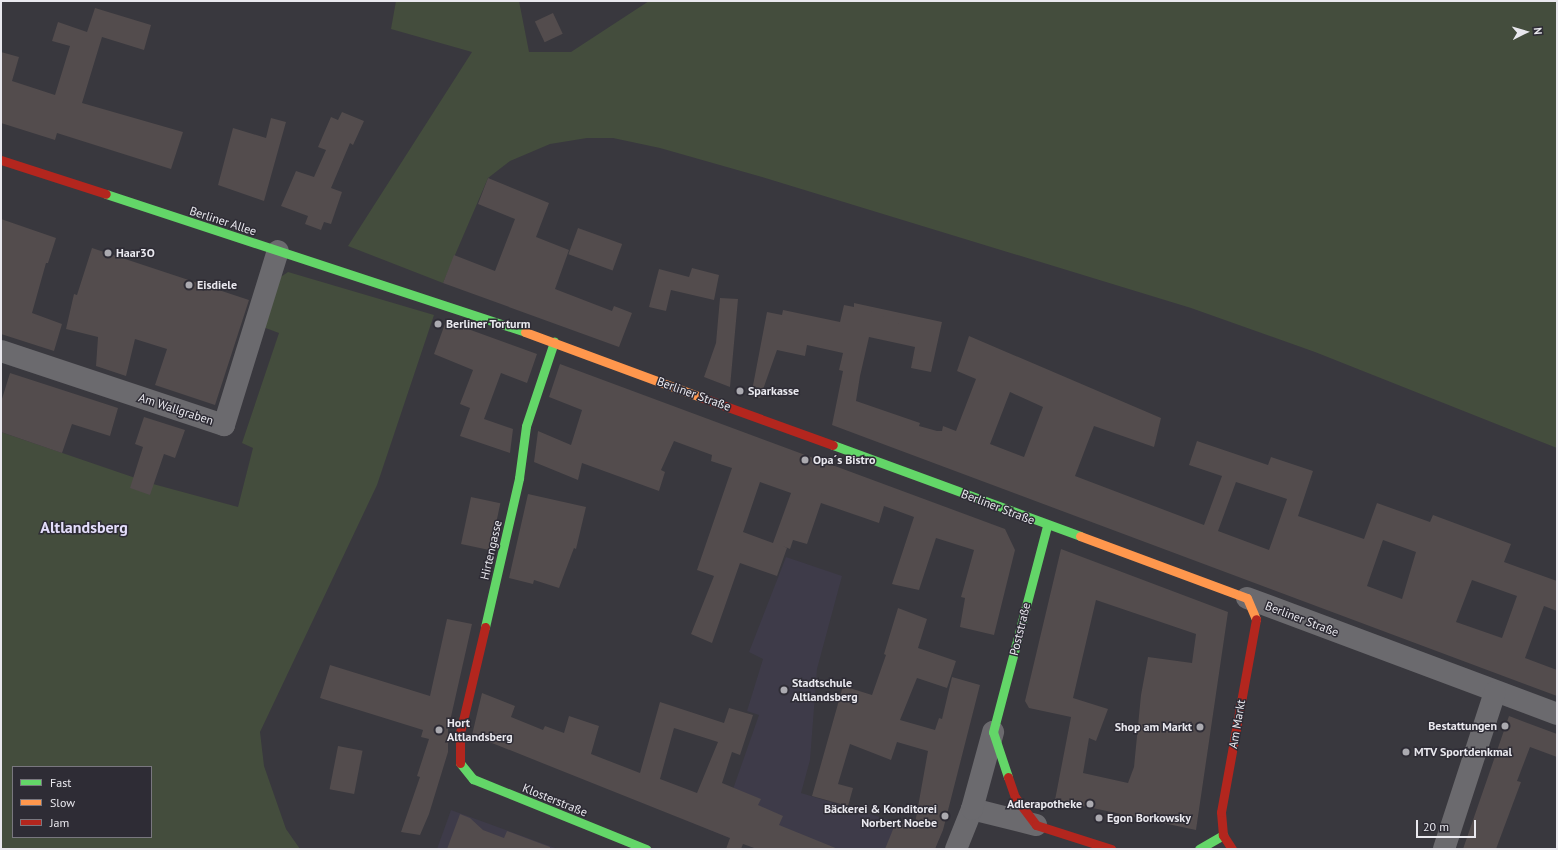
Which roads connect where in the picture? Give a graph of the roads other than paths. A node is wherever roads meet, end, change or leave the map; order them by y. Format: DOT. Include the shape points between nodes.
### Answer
graph roads {
  1 [pos="1,160"];
  2 [pos="278,251"];
  3 [pos="438,302"];
  4 [pos="554,342"];
  5 [pos="1,351"];
  6 [pos="1047,526"];
  7 [pos="1247,598"];
  8 [pos="1495,692"];
  9 [pos="1557,714"];
  10 [pos="993,732"];
  11 [pos="460,765"];
  12 [pos="972,809"];
  13 [pos="1036,825"];
  14 [pos="1223,835"];
  15 [pos="646,849"];
  16 [pos="956,849"];
  17 [pos="1111,849"];
  18 [pos="1199,849"];
  19 [pos="1232,849"];
  20 [pos="1444,849"];
  1 -- 2 [label="street, Berliner Allee"];
  2 -- 3 [label="street, Berliner Allee"];
  2 -- 5 [label="street, Am Wallgraben" via="224,425"];
  3 -- 4 [label="street, Berliner Straße"];
  4 -- 6 [label="street, Berliner Straße"];
  4 -- 11 [label="street, Hirtengasse" via="526,426 519,478 461,731 458,747"];
  6 -- 7 [label="street, Berliner Straße"];
  6 -- 10 [label="street, Poststraße"];
  7 -- 8 [label="street, Berliner Straße"];
  7 -- 14 [label="street, Am Markt" via="1256,617 1221,812"];
  8 -- 9 [label="street, Berliner Straße"];
  8 -- 20 [label="street"];
  10 -- 12 [label="street, Poststraße"];
  10 -- 13 [label="street" via="1015,797"];
  11 -- 15 [label="street, Klosterstraße" via="473,779"];
  12 -- 13 [label="street"];
  12 -- 16 [label="street, Poststraße"];
  13 -- 17 [label="street"];
  14 -- 18 [label="street"];
  14 -- 19 [label="street, Am Markt"];
}
